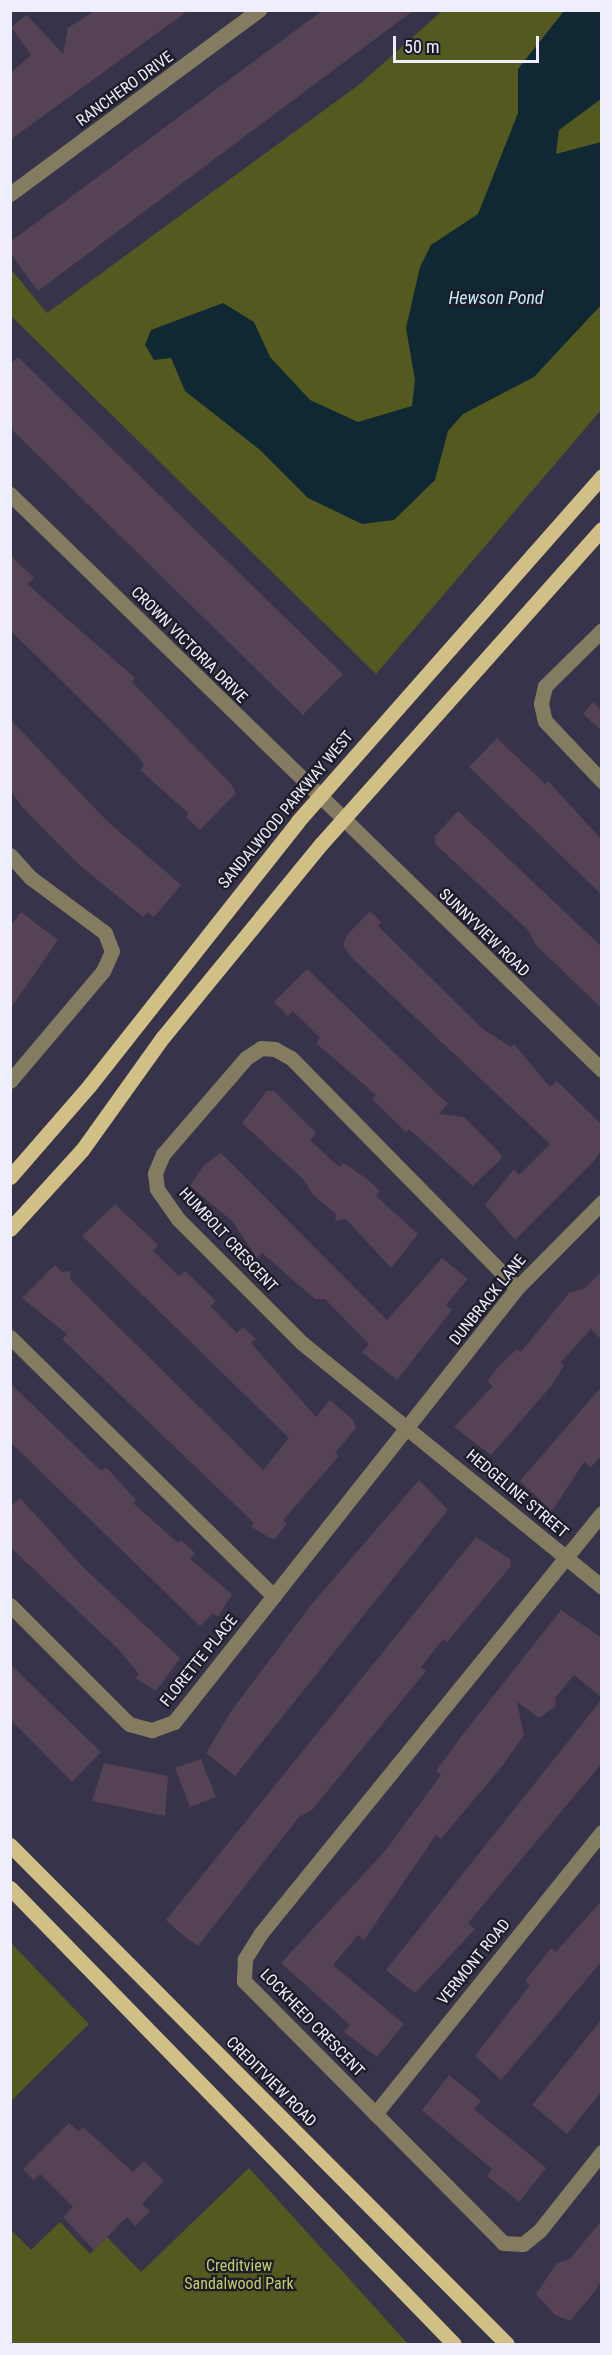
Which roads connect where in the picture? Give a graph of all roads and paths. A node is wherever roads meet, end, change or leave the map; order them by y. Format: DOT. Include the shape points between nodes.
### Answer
graph roads {
  1 [pos="259,10"];
  2 [pos="10,194"];
  3 [pos="602,476"];
  4 [pos="10,494"];
  5 [pos="602,529"];
  6 [pos="602,630"];
  7 [pos="602,781"];
  8 [pos="318,798"];
  9 [pos="343,821"];
  10 [pos="10,855"];
  11 [pos="602,1070"];
  12 [pos="10,1081"];
  13 [pos="10,1177"];
  14 [pos="602,1202"];
  15 [pos="10,1229"];
  16 [pos="517,1288"];
  17 [pos="10,1337"];
  18 [pos="410,1429"];
  19 [pos="602,1513"];
  20 [pos="566,1558"];
  21 [pos="602,1587"];
  22 [pos="274,1596"];
  23 [pos="10,1605"];
  24 [pos="602,1832"];
  25 [pos="10,1845"];
  26 [pos="10,1888"];
  27 [pos="375,2114"];
  28 [pos="602,2152"];
  29 [pos="454,2344"];
  30 [pos="507,2344"];
  1 -- 2 [label="street, RANCHERO DRIVE"];
  3 -- 8 [label="main road, SANDALWOOD PARKWAY WEST"];
  4 -- 8 [label="street, CROWN VICTORIA DRIVE"];
  5 -- 9 [label="main road"];
  6 -- 7 [label="street" via="545,686 541,704 545,721"];
  8 -- 9 [label="street, CROWN VICTORIA DRIVE"];
  8 -- 13 [label="main road, SANDALWOOD PARKWAY WEST"];
  9 -- 11 [label="street, SUNNYVIEW ROAD"];
  9 -- 15 [label="main road" via="163,1038 82,1150"];
  10 -- 12 [label="street" via="31,878 105,933 112,951 103,971"];
  14 -- 16 [label="street, DUNBRACK LANE"];
  16 -- 18 [label="street, DUNBRACK LANE"];
  16 -- 18 [label="street, HUMBOLT CRESCENT" via="291,1058 275,1049 261,1047 246,1058 163,1154 155,1173 157,1189 178,1219 302,1343"];
  17 -- 22 [label="street"];
  18 -- 20 [label="street, HEDGELINE STREET"];
  18 -- 22 [label="street, FLORETTE PLACE"];
  19 -- 20 [label="street, LOCKHEED CRESCENT"];
  20 -- 21 [label="street, HEDGELINE STREET"];
  20 -- 27 [label="street, LOCKHEED CRESCENT" via="261,1933 246,1959 244,1981 253,1993"];
  22 -- 23 [label="street, FLORETTE PLACE" via="174,1722 152,1730 129,1724"];
  24 -- 27 [label="street, VERMONT ROAD"];
  25 -- 30 [label="main road, CREDITVIEW ROAD"];
  26 -- 29 [label="main road"];
  27 -- 28 [label="street, LOCKHEED CRESCENT" via="503,2243 523,2244 540,2230"];
}
